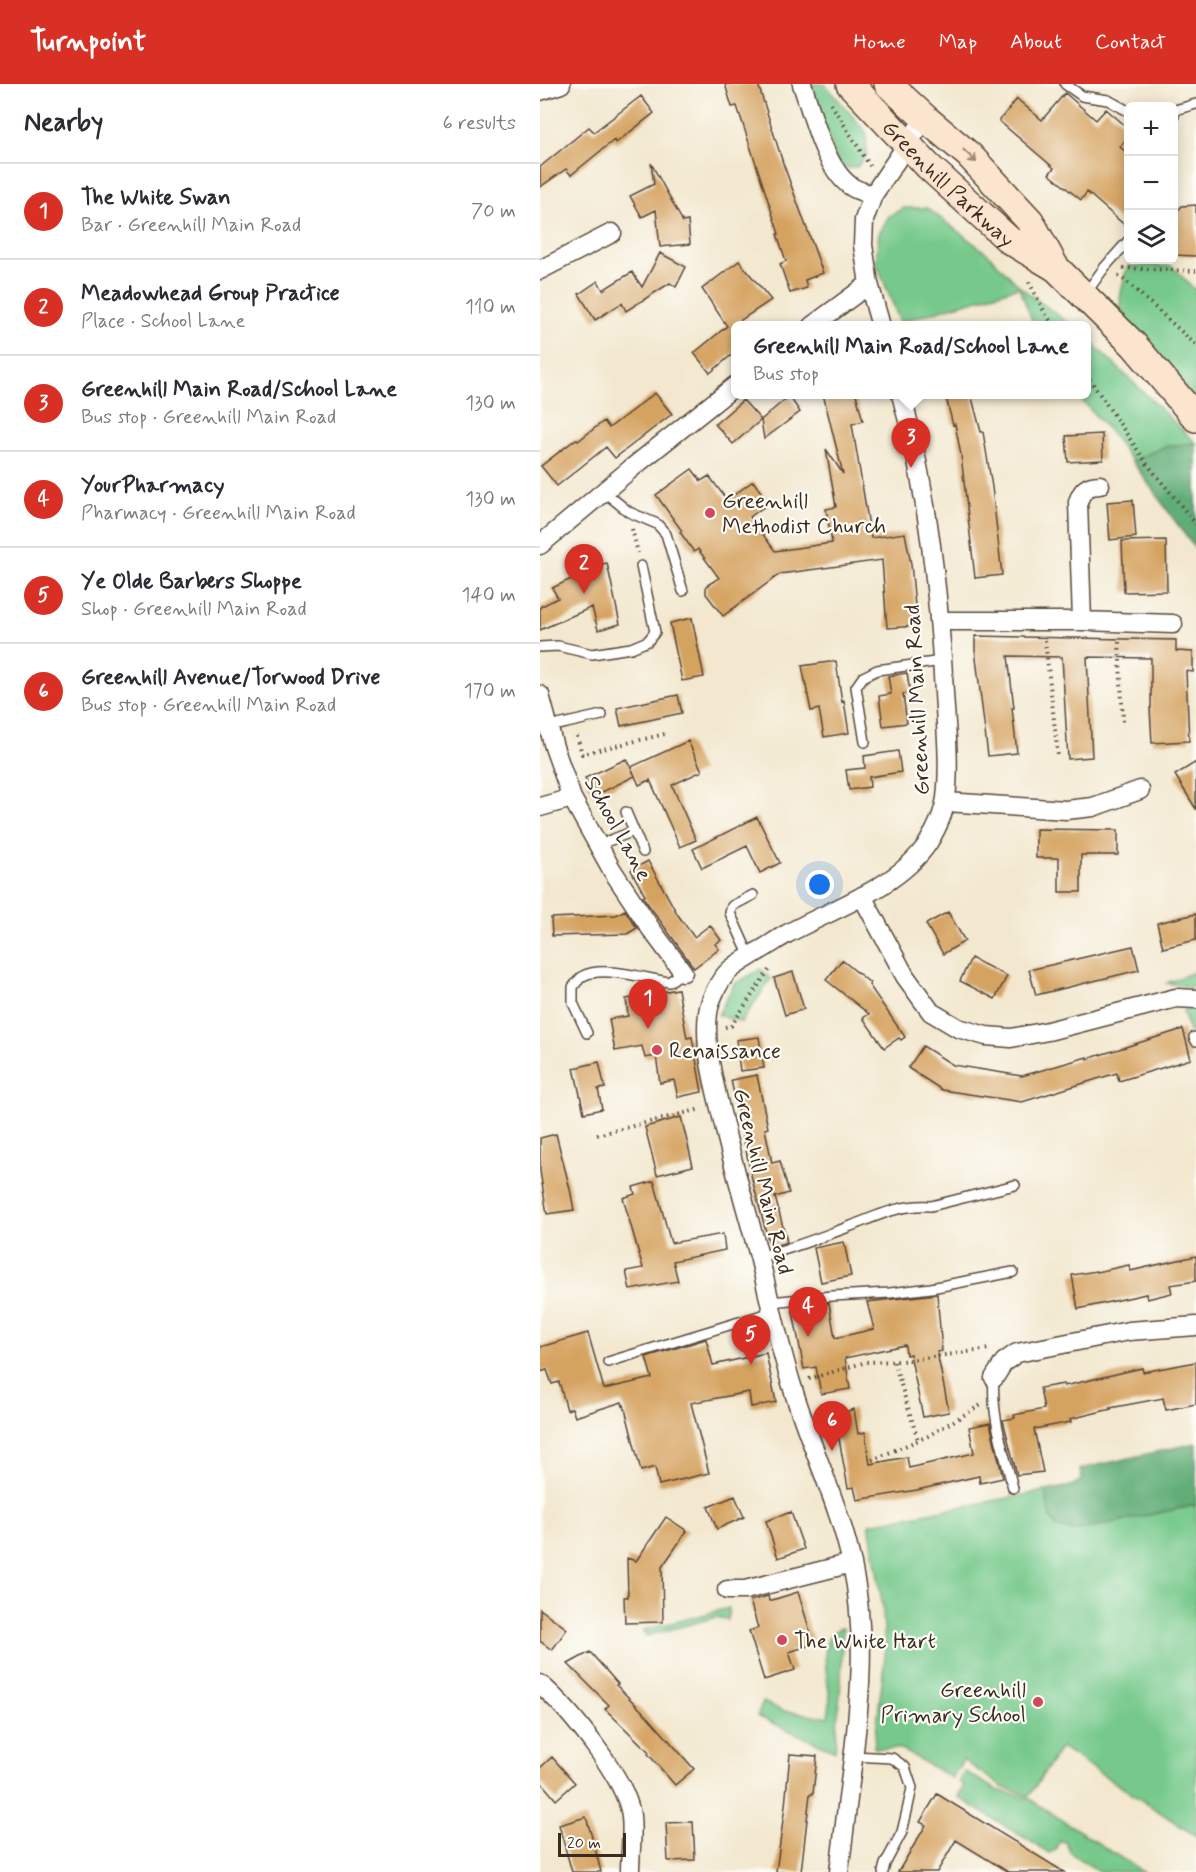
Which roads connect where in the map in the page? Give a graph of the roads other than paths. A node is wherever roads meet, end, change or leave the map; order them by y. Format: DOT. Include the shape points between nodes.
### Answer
graph roads {
  1 [pos="561,84"];
  2 [pos="802,84"];
  3 [pos="850,84"];
  4 [pos="888,84"];
  5 [pos="1065,84"];
  6 [pos="540,91"];
  7 [pos="1196,104"];
  8 [pos="1124,109"];
  9 [pos="1178,109"];
  10 [pos="925,118"];
  11 [pos="907,144"];
  12 [pos="877,190"];
  13 [pos="612,233"];
  14 [pos="1124,246"];
  15 [pos="1056,268"];
  16 [pos="540,270"];
  17 [pos="869,284"];
  18 [pos="1084,295"];
  19 [pos="819,321"];
  20 [pos="880,321"];
  21 [pos="731,388"];
  22 [pos="902,399"];
  23 [pos="1196,418"];
  24 [pos="1100,485"];
  25 [pos="603,491"];
  26 [pos="540,545"];
  27 [pos="641,566"];
  28 [pos="682,591"];
  29 [pos="939,621"];
  30 [pos="1082,621"];
  31 [pos="1173,624"];
  32 [pos="540,647"];
  33 [pos="942,661"];
  34 [pos="540,695"];
  35 [pos="602,715"];
  36 [pos="549,727"];
  37 [pos="864,742"];
  38 [pos="1140,790"];
  39 [pos="572,798"];
  40 [pos="946,802"];
  41 [pos="540,807"];
  42 [pos="626,812"];
  43 [pos="634,831"];
  44 [pos="598,845"];
  45 [pos="643,852"];
  46 [pos="753,895"];
  47 [pos="862,896"];
  48 [pos="754,954"];
  49 [pos="683,972"];
  50 [pos="1196,999"];
  51 [pos="587,1033"];
  52 [pos="1015,1185"];
  53 [pos="759,1257"];
  54 [pos="1013,1272"];
  55 [pos="771,1307"];
  56 [pos="1196,1326"];
  57 [pos="608,1362"];
  58 [pos="994,1378"];
  59 [pos="1013,1488"];
  60 [pos="852,1563"];
  61 [pos="726,1590"];
  62 [pos="540,1684"];
  63 [pos="853,1756"];
  64 [pos="630,1872"];
  65 [pos="839,1872"];
  66 [pos="883,1872"];
  1 -- 6 [label="street"];
  2 -- 12 [label="street" via="829,160 838,174 852,187"];
  3 -- 11 [label="main road, Greenhill Parkway"];
  4 -- 10 [label="main road, Greenhill Parkway"];
  5 -- 8 [label="lane" via="1082,96 1108,100"];
  7 -- 9 [label="lane"];
  10 -- 11 [label="street"];
  10 -- 15 [label="main road, Greenhill Parkway, one-way" via="969,154 1030,221"];
  11 -- 12 [label="street"];
  11 -- 15 [label="main road, Greenhill Parkway" via="1009,240"];
  12 -- 17 [label="street" via="864,220"];
  13 -- 16 [label="street"];
  14 -- 18 [label="lane"];
  15 -- 18 [label="main road, Greenhill Parkway"];
  17 -- 19 [label="street"];
  17 -- 20 [label="street"];
  18 -- 23 [label="main road, Greenhill Parkway" via="1134,345"];
  21 -- 25 [label="street"];
  22 -- 29 [label="street, Greenhill Main Road" via="925,499"];
  24 -- 30 [label="street" via="1090,485 1081,492 1078,502"];
  25 -- 26 [label="street"];
  25 -- 28 [label="lane" via="629,512 657,524 666,534"];
  27 -- 32 [label="lane" via="655,632 648,641 592,654 558,646"];
  29 -- 30 [label="street"];
  29 -- 33 [label="street, Greenhill Main Road"];
  30 -- 31 [label="street"];
  33 -- 37 [label="lane" via="877,670 863,677 856,687"];
  33 -- 40 [label="street, Greenhill Main Road" via="948,764"];
  34 -- 36 [label="street, School Lane"];
  35 -- 36 [label="lane"];
  36 -- 39 [label="street, School Lane"];
  38 -- 40 [label="street" via="1093,807 1066,810"];
  39 -- 41 [label="street"];
  39 -- 44 [label="street, School Lane"];
  40 -- 47 [label="street, Greenhill Main Road" via="926,847 900,872"];
  42 -- 43 [label="lane"];
  43 -- 44 [label="lane"];
  43 -- 45 [label="lane"];
  44 -- 49 [label="street, School Lane"];
  46 -- 48 [label="lane" via="732,906 730,913"];
  47 -- 48 [label="street, Greenhill Main Road"];
  47 -- 50 [label="street" via="905,976 931,1012 958,1028 1011,1038 1176,998"];
  48 -- 53 [label="street, Greenhill Main Road" via="723,979 710,1005 707,1032 731,1157"];
  49 -- 51 [label="lane" via="669,982 613,973 582,977 573,987 573,1004"];
  52 -- 53 [label="lane" via="931,1206 897,1208"];
  53 -- 55 [label="street, Greenhill Main Road"];
  54 -- 55 [label="lane" via="890,1293 832,1296"];
  55 -- 57 [label="lane"];
  55 -- 60 [label="street, Greenhill Main Road" via="791,1384 836,1506"];
  56 -- 58 [label="street" via="1129,1331 1017,1353 1004,1362"];
  58 -- 59 [label="lane" via="996,1418"];
  60 -- 61 [label="street" via="745,1590"];
  60 -- 63 [label="street, Greenhill Main Road" via="862,1650"];
  62 -- 64 [label="street" via="584,1733 624,1792 631,1815"];
  63 -- 65 [label="street, Greenhill Main Road"];
  63 -- 66 [label="lane" via="892,1758 905,1767 912,1788 902,1832"];
}
